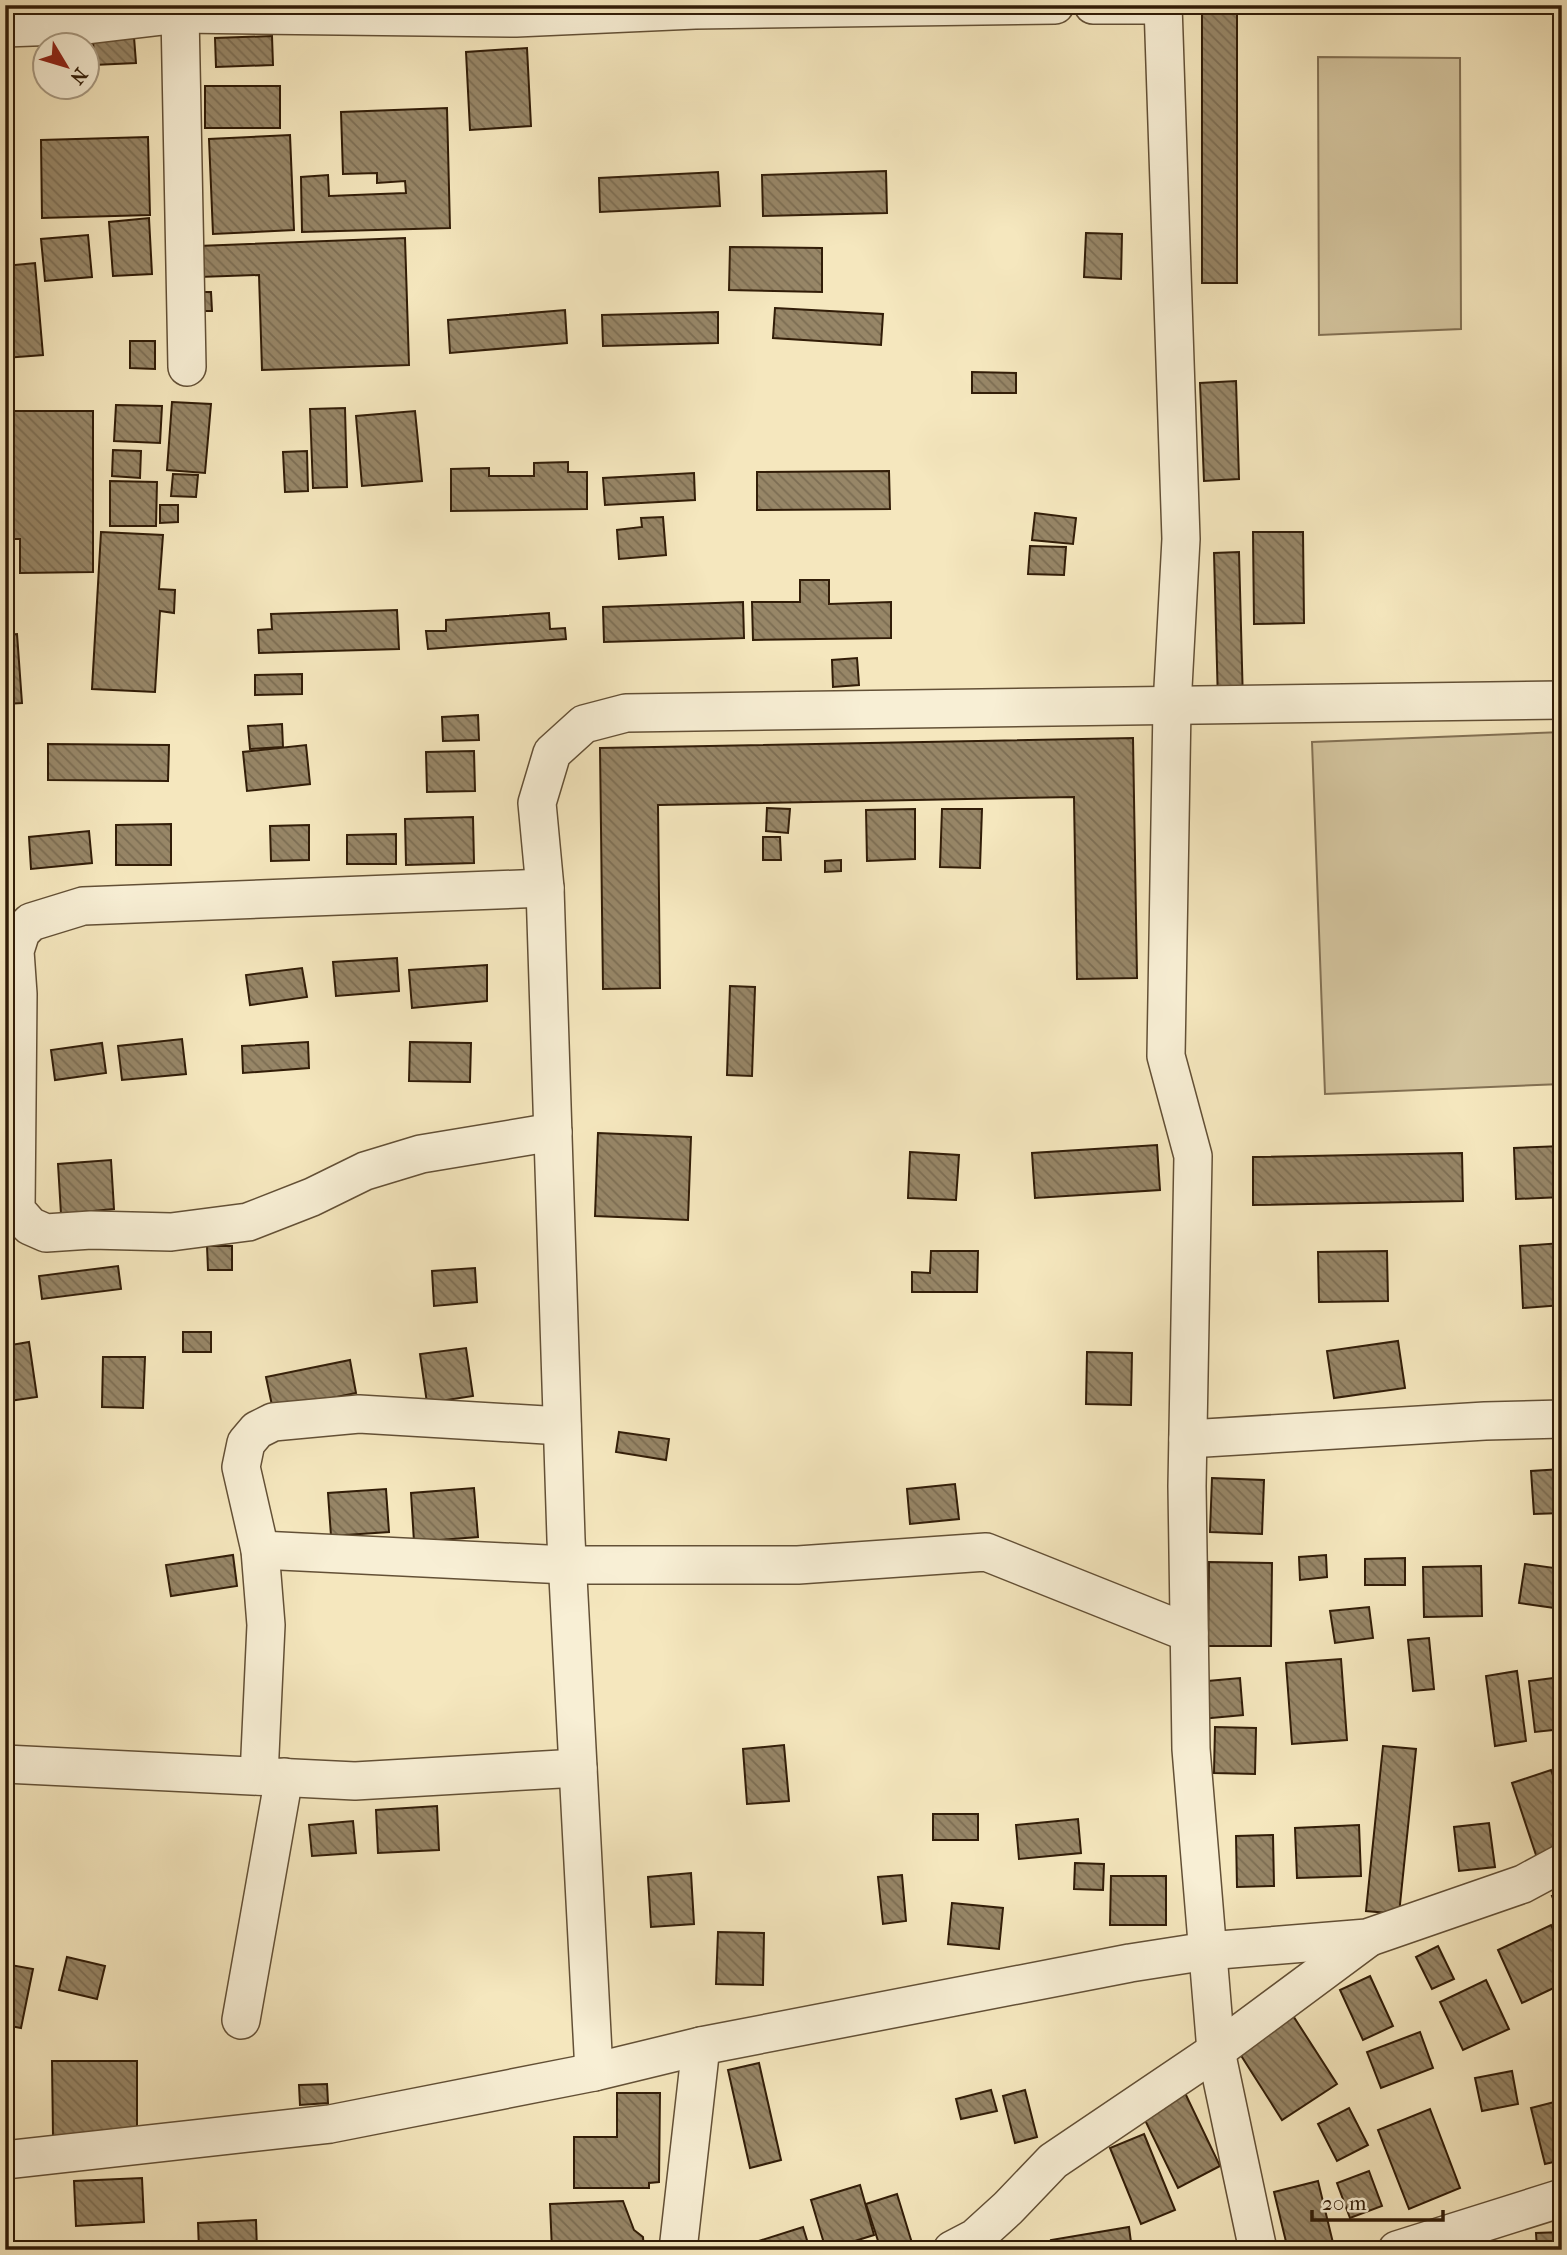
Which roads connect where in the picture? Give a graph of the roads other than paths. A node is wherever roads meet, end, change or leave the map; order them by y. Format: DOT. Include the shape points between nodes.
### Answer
graph roads {
  1 [pos="1055,5"];
  2 [pos="1093,5"];
  3 [pos="1164,5"];
  4 [pos="695,8"];
  5 [pos="180,14"];
  6 [pos="87,15"];
  7 [pos="5,27"];
  8 [pos="187,367"];
  9 [pos="1562,700"];
  10 [pos="1172,706"];
  11 [pos="545,888"];
  12 [pos="553,1132"];
  13 [pos="1562,1419"];
  14 [pos="562,1426"];
  15 [pos="1188,1438"];
  16 [pos="260,1550"];
  17 [pos="568,1565"];
  18 [pos="1189,1633"];
  19 [pos="5,1764"];
  20 [pos="578,1768"];
  21 [pos="272,1776"];
  22 [pos="1562,1863"];
  23 [pos="1367,1938"];
  24 [pos="1208,1951"];
  25 [pos="241,2020"];
  26 [pos="701,2046"];
  27 [pos="1216,2051"];
  28 [pos="594,2072"];
  29 [pos="5,2160"];
  30 [pos="1562,2198"];
  31 [pos="678,2250"];
  32 [pos="952,2250"];
  33 [pos="1258,2250"];
  34 [pos="1397,2250"];
  1 -- 4 [label="street"];
  2 -- 3 [label="street"];
  3 -- 10 [label="street" via="1181,539"];
  4 -- 5 [label="street" via="516,18"];
  5 -- 6 [label="street"];
  5 -- 8 [label="street"];
  6 -- 7 [label="street"];
  9 -- 10 [label="street"];
  10 -- 11 [label="street" via="626,713 584,724 552,753 537,803"];
  10 -- 15 [label="street" via="1166,1056 1193,1156"];
  11 -- 12 [label="street"];
  11 -- 12 [label="street" via="83,906 31,922 15,951 16,1210 30,1226 46,1233 171,1232 248,1222 365,1171 410,1158"];
  12 -- 14 [label="street"];
  13 -- 15 [label="street"];
  14 -- 16 [label="street" via="359,1414 273,1422 257,1430 246,1443 241,1467"];
  14 -- 17 [label="street"];
  15 -- 18 [label="street"];
  16 -- 17 [label="street"];
  16 -- 21 [label="street"];
  17 -- 18 [label="street" via="798,1564 986,1552"];
  17 -- 20 [label="street"];
  18 -- 24 [label="street" via="1191,1749"];
  19 -- 21 [label="street"];
  20 -- 21 [label="street" via="355,1781"];
  20 -- 28 [label="street"];
  21 -- 25 [label="street"];
  22 -- 23 [label="street" via="1522,1884"];
  23 -- 24 [label="street"];
  23 -- 27 [label="street"];
  24 -- 26 [label="street"];
  24 -- 27 [label="street"];
  26 -- 28 [label="street"];
  26 -- 31 [label="street"];
  27 -- 32 [label="street" via="1053,2161 975,2238"];
  27 -- 33 [label="street"];
  28 -- 29 [label="street" via="330,2124"];
  30 -- 34 [label="street"];
}
